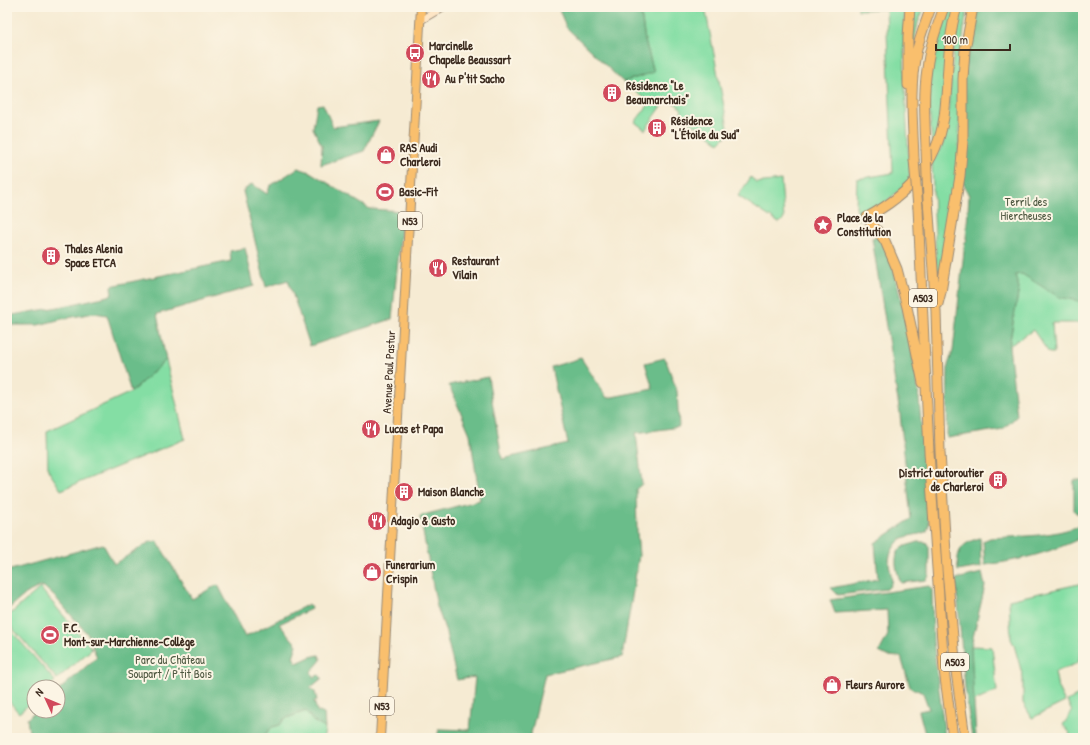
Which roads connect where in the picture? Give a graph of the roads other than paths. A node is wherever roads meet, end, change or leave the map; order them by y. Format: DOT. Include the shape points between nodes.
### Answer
graph roads {
  1 [pos="421,7"];
  2 [pos="444,7"];
  3 [pos="910,7"];
  4 [pos="931,7"];
  5 [pos="944,7"];
  6 [pos="957,7"];
  7 [pos="973,7"];
  8 [pos="421,20"];
  9 [pos="912,100"];
  10 [pos="936,311"];
  11 [pos="927,388"];
  12 [pos="380,738"];
  13 [pos="953,738"];
  14 [pos="965,738"];
  1 -- 8 [label="main road, Avenue Paul Pastur / N53"];
  2 -- 8 [label="street"];
  3 -- 9 [label="highway" via="907,84"];
  4 -- 9 [label="highway, A503" via="916,55"];
  5 -- 10 [label="highway, A503, bridge" via="929,55 924,104"];
  6 -- 11 [label="highway" via="948,56 944,116 937,145 924,168 908,188 888,205 867,217 885,241 897,269 921,381"];
  7 -- 10 [label="highway" via="965,50 960,176"];
  8 -- 12 [label="main road, Avenue Paul Pastur / N53"];
  9 -- 11 [label="highway, A503, bridge"];
  10 -- 14 [label="highway, A503" via="940,452 949,586"];
  11 -- 13 [label="highway, A503" via="944,670"];
}
